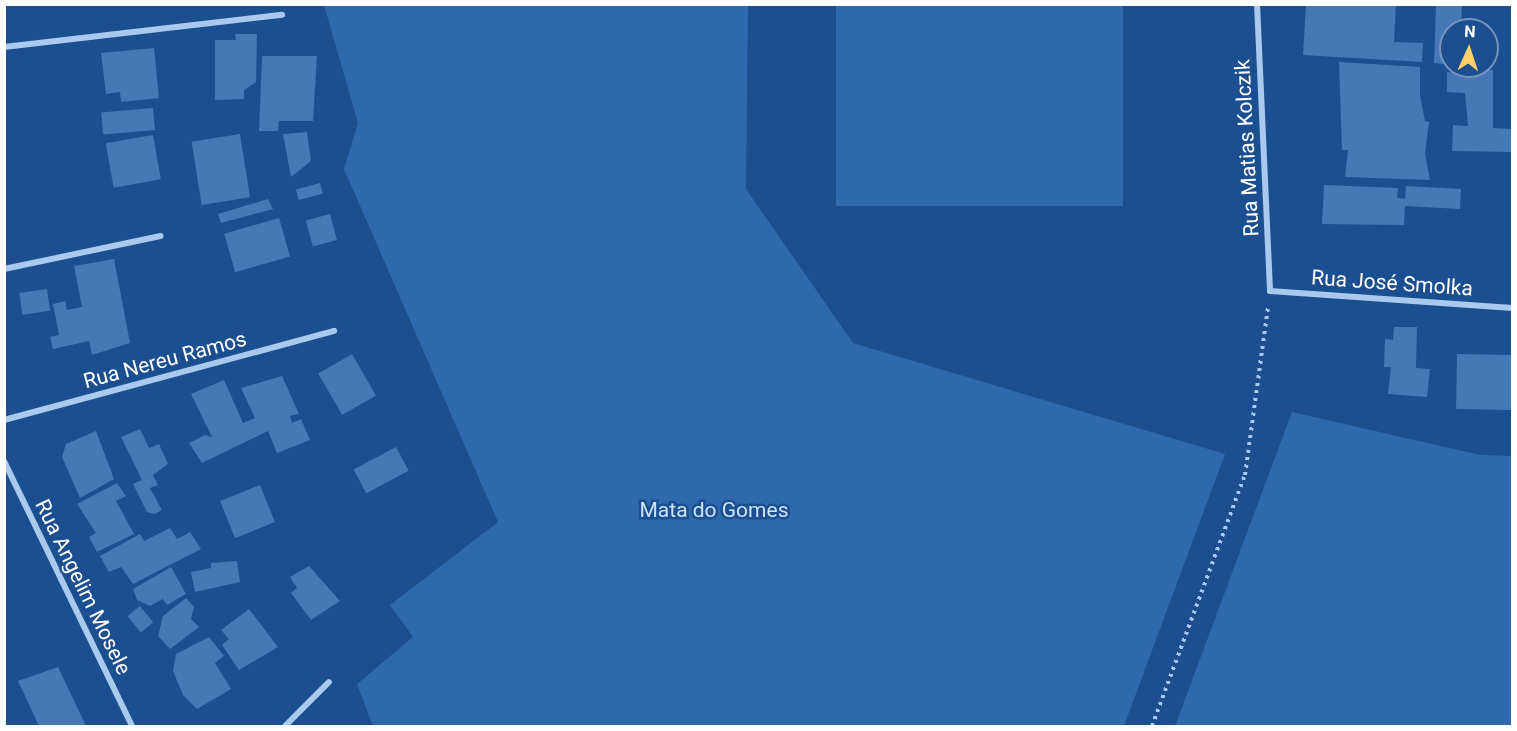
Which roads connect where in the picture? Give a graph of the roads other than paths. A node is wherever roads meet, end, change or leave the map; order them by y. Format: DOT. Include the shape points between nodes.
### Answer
graph roads {
  1 [pos="1257,4"];
  2 [pos="282,15"];
  3 [pos="4,47"];
  4 [pos="161,236"];
  5 [pos="4,269"];
  6 [pos="1270,291"];
  7 [pos="1512,308"];
  8 [pos="334,331"];
  9 [pos="4,420"];
  10 [pos="4,461"];
  11 [pos="329,682"];
  12 [pos="132,726"];
  13 [pos="285,726"];
  1 -- 6 [label="street, Rua Matias Kolczik"];
  2 -- 3 [label="street"];
  4 -- 5 [label="street"];
  6 -- 7 [label="street, Rua José Smolka"];
  8 -- 9 [label="street, Rua Nereu Ramos"];
  10 -- 12 [label="street, Rua Angelim Mosele"];
  11 -- 13 [label="street"];
}
